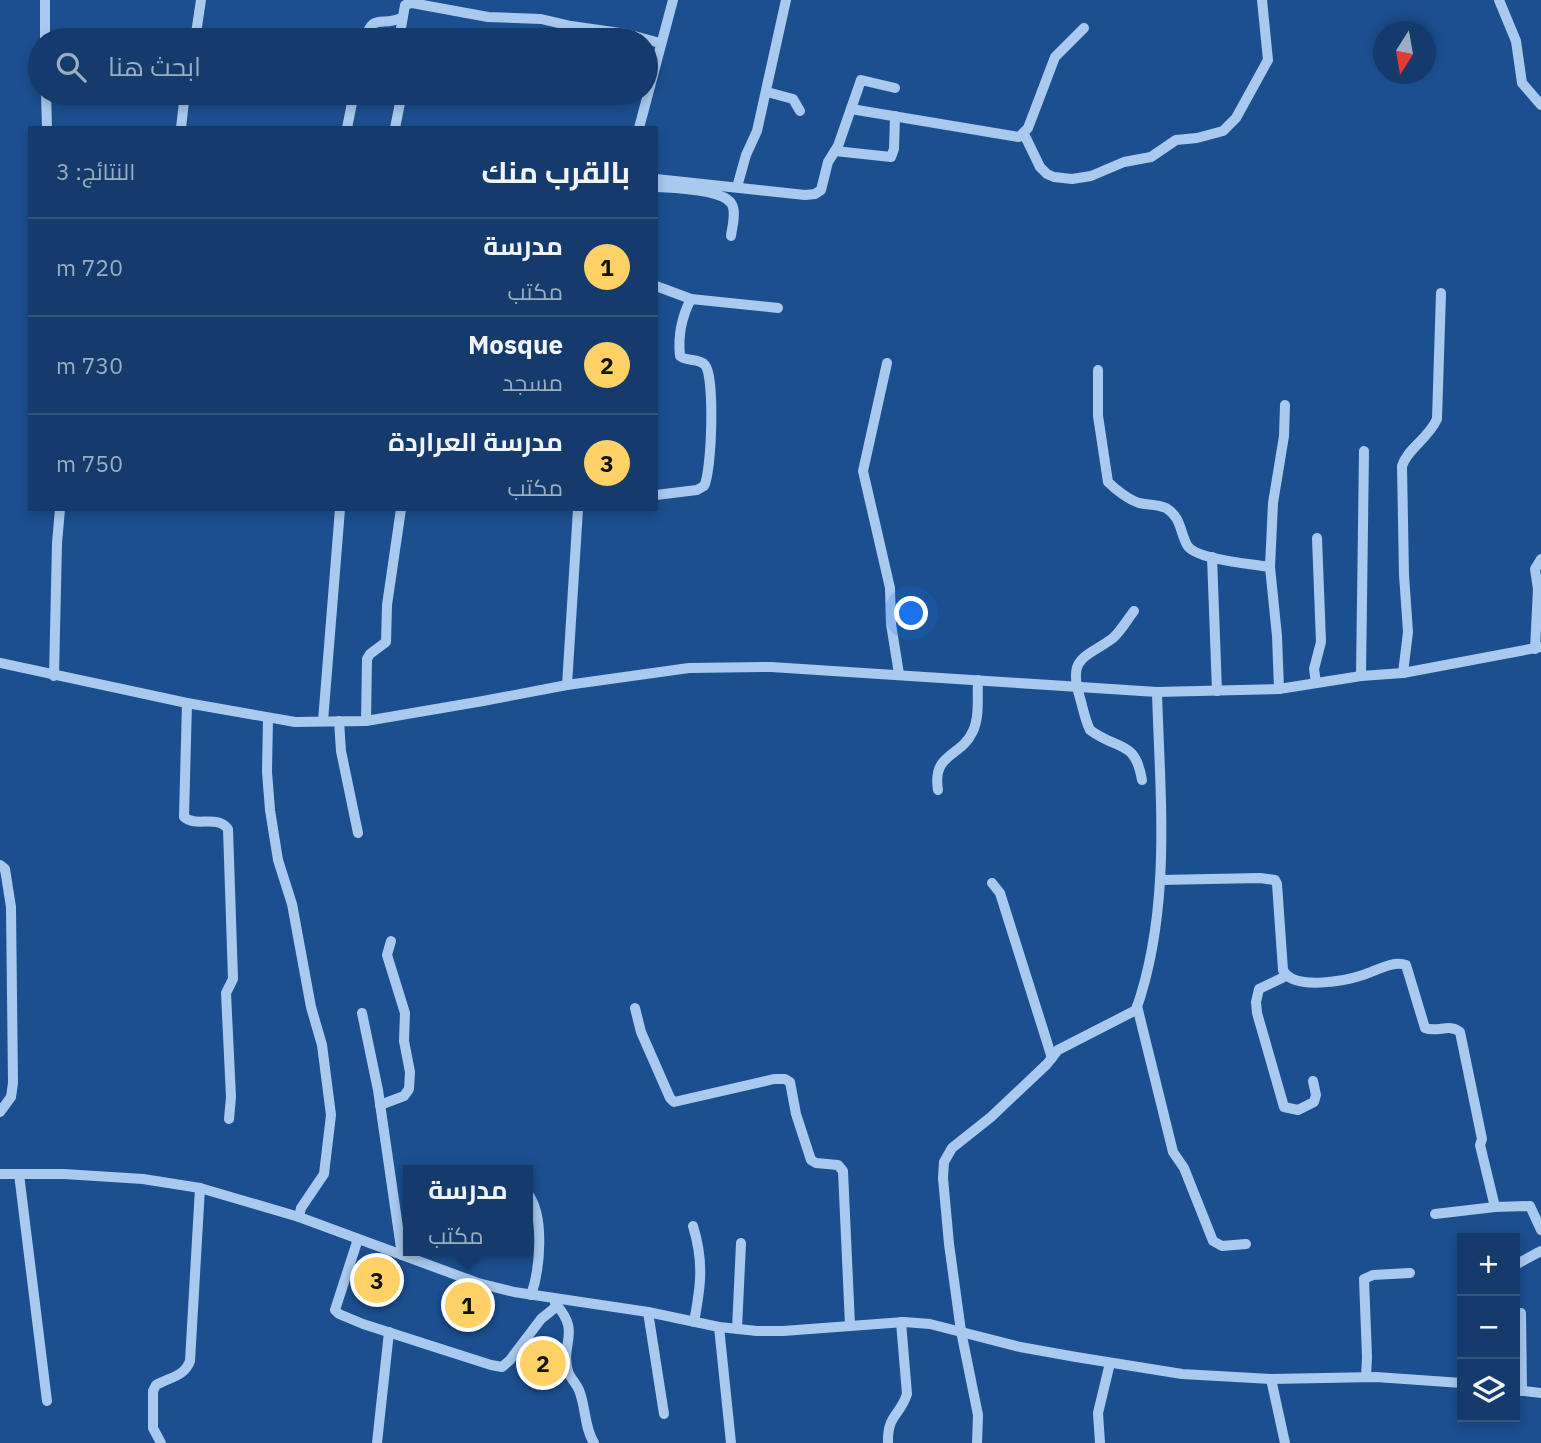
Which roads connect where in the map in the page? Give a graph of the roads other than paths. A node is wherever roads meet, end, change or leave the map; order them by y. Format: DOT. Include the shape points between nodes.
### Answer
graph roads {
  1 [pos="45,0"];
  2 [pos="201,0"];
  3 [pos="673,0"];
  4 [pos="786,0"];
  5 [pos="1262,0"];
  6 [pos="1499,0"];
  7 [pos="401,18"];
  8 [pos="45,28"];
  9 [pos="197,28"];
  10 [pos="368,28"];
  11 [pos="400,28"];
  12 [pos="584,28"];
  13 [pos="1084,28"];
  14 [pos="660,43"];
  15 [pos="658,51"];
  16 [pos="895,88"];
  17 [pos="767,92"];
  18 [pos="46,105"];
  19 [pos="184,105"];
  20 [pos="352,105"];
  21 [pos="400,105"];
  22 [pos="645,105"];
  23 [pos="1541,105"];
  24 [pos="851,109"];
  25 [pos="800,111"];
  26 [pos="895,116"];
  27 [pos="47,126"];
  28 [pos="181,126"];
  29 [pos="348,126"];
  30 [pos="395,126"];
  31 [pos="639,126"];
  32 [pos="1024,134"];
  33 [pos="835,151"];
  34 [pos="658,179"];
  35 [pos="658,187"];
  36 [pos="737,187"];
  37 [pos="731,236"];
  38 [pos="658,287"];
  39 [pos="1441,293"];
  40 [pos="691,299"];
  41 [pos="778,308"];
  42 [pos="887,363"];
  43 [pos="1098,370"];
  44 [pos="1285,405"];
  45 [pos="1364,451"];
  46 [pos="658,495"];
  47 [pos="60,511"];
  48 [pos="341,511"];
  49 [pos="401,511"];
  50 [pos="578,511"];
  51 [pos="1317,538"];
  52 [pos="1212,557"];
  53 [pos="1541,559"];
  54 [pos="1270,567"];
  55 [pos="1133,611"];
  56 [pos="1538,648"];
  57 [pos="0,663"];
  58 [pos="1403,673"];
  59 [pos="899,674"];
  60 [pos="54,676"];
  61 [pos="1361,676"];
  62 [pos="978,680"];
  63 [pos="1316,683"];
  64 [pos="567,685"];
  65 [pos="1077,686"];
  66 [pos="1279,689"];
  67 [pos="1157,691"];
  68 [pos="1217,691"];
  69 [pos="187,703"];
  70 [pos="268,718"];
  71 [pos="366,720"];
  72 [pos="323,721"];
  73 [pos="339,721"];
  74 [pos="1142,780"];
  75 [pos="938,790"];
  76 [pos="358,833"];
  77 [pos="0,865"];
  78 [pos="1160,880"];
  79 [pos="992,883"];
  80 [pos="391,941"];
  81 [pos="1286,976"];
  82 [pos="1137,1006"];
  83 [pos="635,1008"];
  84 [pos="362,1013"];
  85 [pos="1052,1058"];
  86 [pos="1313,1081"];
  87 [pos="380,1105"];
  88 [pos="0,1112"];
  89 [pos="229,1119"];
  90 [pos="0,1174"];
  91 [pos="19,1174"];
  92 [pos="200,1188"];
  93 [pos="533,1201"];
  94 [pos="1495,1207"];
  95 [pos="1435,1214"];
  96 [pos="299,1217"];
  97 [pos="693,1226"];
  98 [pos="1541,1230"];
  99 [pos="358,1239"];
  100 [pos="741,1243"];
  101 [pos="1246,1244"];
  102 [pos="1541,1251"];
  103 [pos="402,1255"];
  104 [pos="405,1256"];
  105 [pos="1520,1262"];
  106 [pos="1410,1273"];
  107 [pos="531,1295"];
  108 [pos="553,1302"];
  109 [pos="648,1312"];
  110 [pos="1521,1313"];
  111 [pos="694,1322"];
  112 [pos="901,1322"];
  113 [pos="850,1325"];
  114 [pos="719,1327"];
  115 [pos="737,1329"];
  116 [pos="961,1331"];
  117 [pos="389,1332"];
  118 [pos="1519,1359"];
  119 [pos="1110,1363"];
  120 [pos="1366,1377"];
  121 [pos="1271,1379"];
  122 [pos="1457,1380"];
  123 [pos="1520,1391"];
  124 [pos="1541,1393"];
  125 [pos="47,1401"];
  126 [pos="664,1414"];
  127 [pos="160,1443"];
  128 [pos="377,1443"];
  129 [pos="594,1443"];
  130 [pos="731,1443"];
  131 [pos="888,1443"];
  132 [pos="976,1443"];
  133 [pos="1100,1443"];
  134 [pos="1285,1443"];
  1 -- 8 [label="street"];
  2 -- 9 [label="street"];
  3 -- 14 [label="street"];
  4 -- 17 [label="street"];
  5 -- 32 [label="street" via="1269,57 1236,118 1223,131 1172,142 1151,157 1072,180 1047,174"];
  6 -- 23 [label="street" via="1516,41 1522,83"];
  7 -- 10 [label="street" via="375,22"];
  7 -- 11 [label="street"];
  7 -- 12 [label="street" via="405,5 412,3"];
  13 -- 32 [label="street" via="1055,57"];
  14 -- 15 [label="street"];
  16 -- 24 [label="street" via="862,80"];
  17 -- 25 [label="street" via="793,99"];
  17 -- 36 [label="street"];
  18 -- 27 [label="street"];
  19 -- 28 [label="street"];
  20 -- 29 [label="street"];
  21 -- 30 [label="street"];
  22 -- 31 [label="street"];
  24 -- 26 [label="street"];
  24 -- 33 [label="street"];
  26 -- 32 [label="street" via="1005,136"];
  26 -- 33 [label="street" via="891,157"];
  33 -- 36 [label="street" via="818,193"];
  34 -- 36 [label="street"];
  35 -- 37 [label="street" via="703,191 726,199 733,208"];
  38 -- 40 [label="street"];
  39 -- 58 [label="street" via="1437,419 1402,466 1408,632"];
  40 -- 41 [label="street"];
  40 -- 46 [label="street" via="678,344 680,356 700,362 708,371 710,469 704,486 697,490"];
  42 -- 59 [label="street" via="863,471 890,588"];
  43 -- 52 [label="street" via="1098,416 1108,482 1136,502 1166,509 1179,523 1187,547"];
  44 -- 54 [label="street"];
  45 -- 61 [label="street"];
  47 -- 60 [label="street"];
  48 -- 72 [label="street"];
  49 -- 71 [label="street" via="386,642 368,659"];
  50 -- 64 [label="street"];
  51 -- 63 [label="street" via="1321,642 1314,669"];
  52 -- 54 [label="street"];
  52 -- 68 [label="street"];
  53 -- 56 [label="street" via="1535,569"];
  54 -- 66 [label="street"];
  55 -- 65 [label="street" via="1112,638 1080,659"];
  56 -- 58 [label="street"];
  57 -- 60 [label="street"];
  58 -- 61 [label="street"];
  59 -- 62 [label="street"];
  59 -- 64 [label="street" via="689,668"];
  60 -- 69 [label="street"];
  61 -- 63 [label="street"];
  62 -- 65 [label="street"];
  62 -- 75 [label="street" via="974,729 961,747 941,762"];
  63 -- 66 [label="street"];
  64 -- 71 [label="street"];
  65 -- 67 [label="street"];
  65 -- 74 [label="street" via="1090,730 1135,755"];
  66 -- 68 [label="street"];
  67 -- 68 [label="street"];
  67 -- 78 [label="street" via="1163,832"];
  69 -- 70 [label="street"];
  69 -- 89 [label="street" via="184,817 196,822 217,821 228,829 233,979 226,993"];
  70 -- 72 [label="street"];
  70 -- 96 [label="street" via="272,823 322,1045 331,1115 324,1174"];
  71 -- 73 [label="street"];
  72 -- 73 [label="street"];
  73 -- 76 [label="street"];
  77 -- 88 [label="street" via="5,869 11,907 13,1072 11,1097"];
  78 -- 81 [label="street" via="1275,880"];
  78 -- 82 [label="street"];
  79 -- 85 [label="street" via="1000,893"];
  80 -- 87 [label="street" via="387,955 405,1013 410,1081 404,1096"];
  81 -- 86 [label="street" via="1259,989 1256,1002 1284,1107 1298,1110 1314,1102"];
  81 -- 94 [label="street" via="1323,983 1406,965 1425,1028 1452,1027 1460,1032"];
  82 -- 85 [label="street" via="1131,1014 1058,1050"];
  82 -- 101 [label="street" via="1173,1152 1206,1227 1213,1241 1222,1246"];
  83 -- 113 [label="street" via="641,1032 674,1102 774,1079 790,1082 811,1160 838,1165 842,1171"];
  84 -- 87 [label="street"];
  85 -- 116 [label="street" via="952,1148 944,1161"];
  87 -- 103 [label="street"];
  90 -- 91 [label="street"];
  91 -- 92 [label="street" via="130,1178"];
  91 -- 125 [label="street"];
  92 -- 96 [label="street"];
  92 -- 127 [label="street" via="190,1361 179,1376 156,1385 153,1391 153,1428"];
  93 -- 107 [label="street" via="538,1268"];
  94 -- 95 [label="street"];
  94 -- 98 [label="street" via="1530,1206"];
  96 -- 99 [label="street"];
  97 -- 111 [label="street" via="701,1251"];
  99 -- 103 [label="street"];
  99 -- 117 [label="street" via="335,1310 345,1318"];
  100 -- 115 [label="street"];
  102 -- 105 [label="street"];
  104 -- 107 [label="street" via="478,1283"];
  106 -- 120 [label="street" via="1364,1279"];
  107 -- 108 [label="street"];
  108 -- 109 [label="street"];
  108 -- 117 [label="street" via="502,1367"];
  108 -- 129 [label="street" via="570,1329 568,1370"];
  109 -- 111 [label="street"];
  109 -- 126 [label="street"];
  110 -- 118 [label="street"];
  111 -- 114 [label="street"];
  112 -- 113 [label="street"];
  112 -- 116 [label="street"];
  112 -- 131 [label="street" via="907,1394 904,1405 890,1420"];
  113 -- 115 [label="street" via="783,1331"];
  114 -- 115 [label="street"];
  114 -- 130 [label="street"];
  116 -- 119 [label="street"];
  116 -- 132 [label="street" via="978,1415"];
  117 -- 128 [label="street"];
  119 -- 121 [label="street" via="1182,1374"];
  119 -- 133 [label="street" via="1098,1413"];
  120 -- 121 [label="street"];
  120 -- 122 [label="street"];
  121 -- 134 [label="street"];
  123 -- 124 [label="street"];
}
